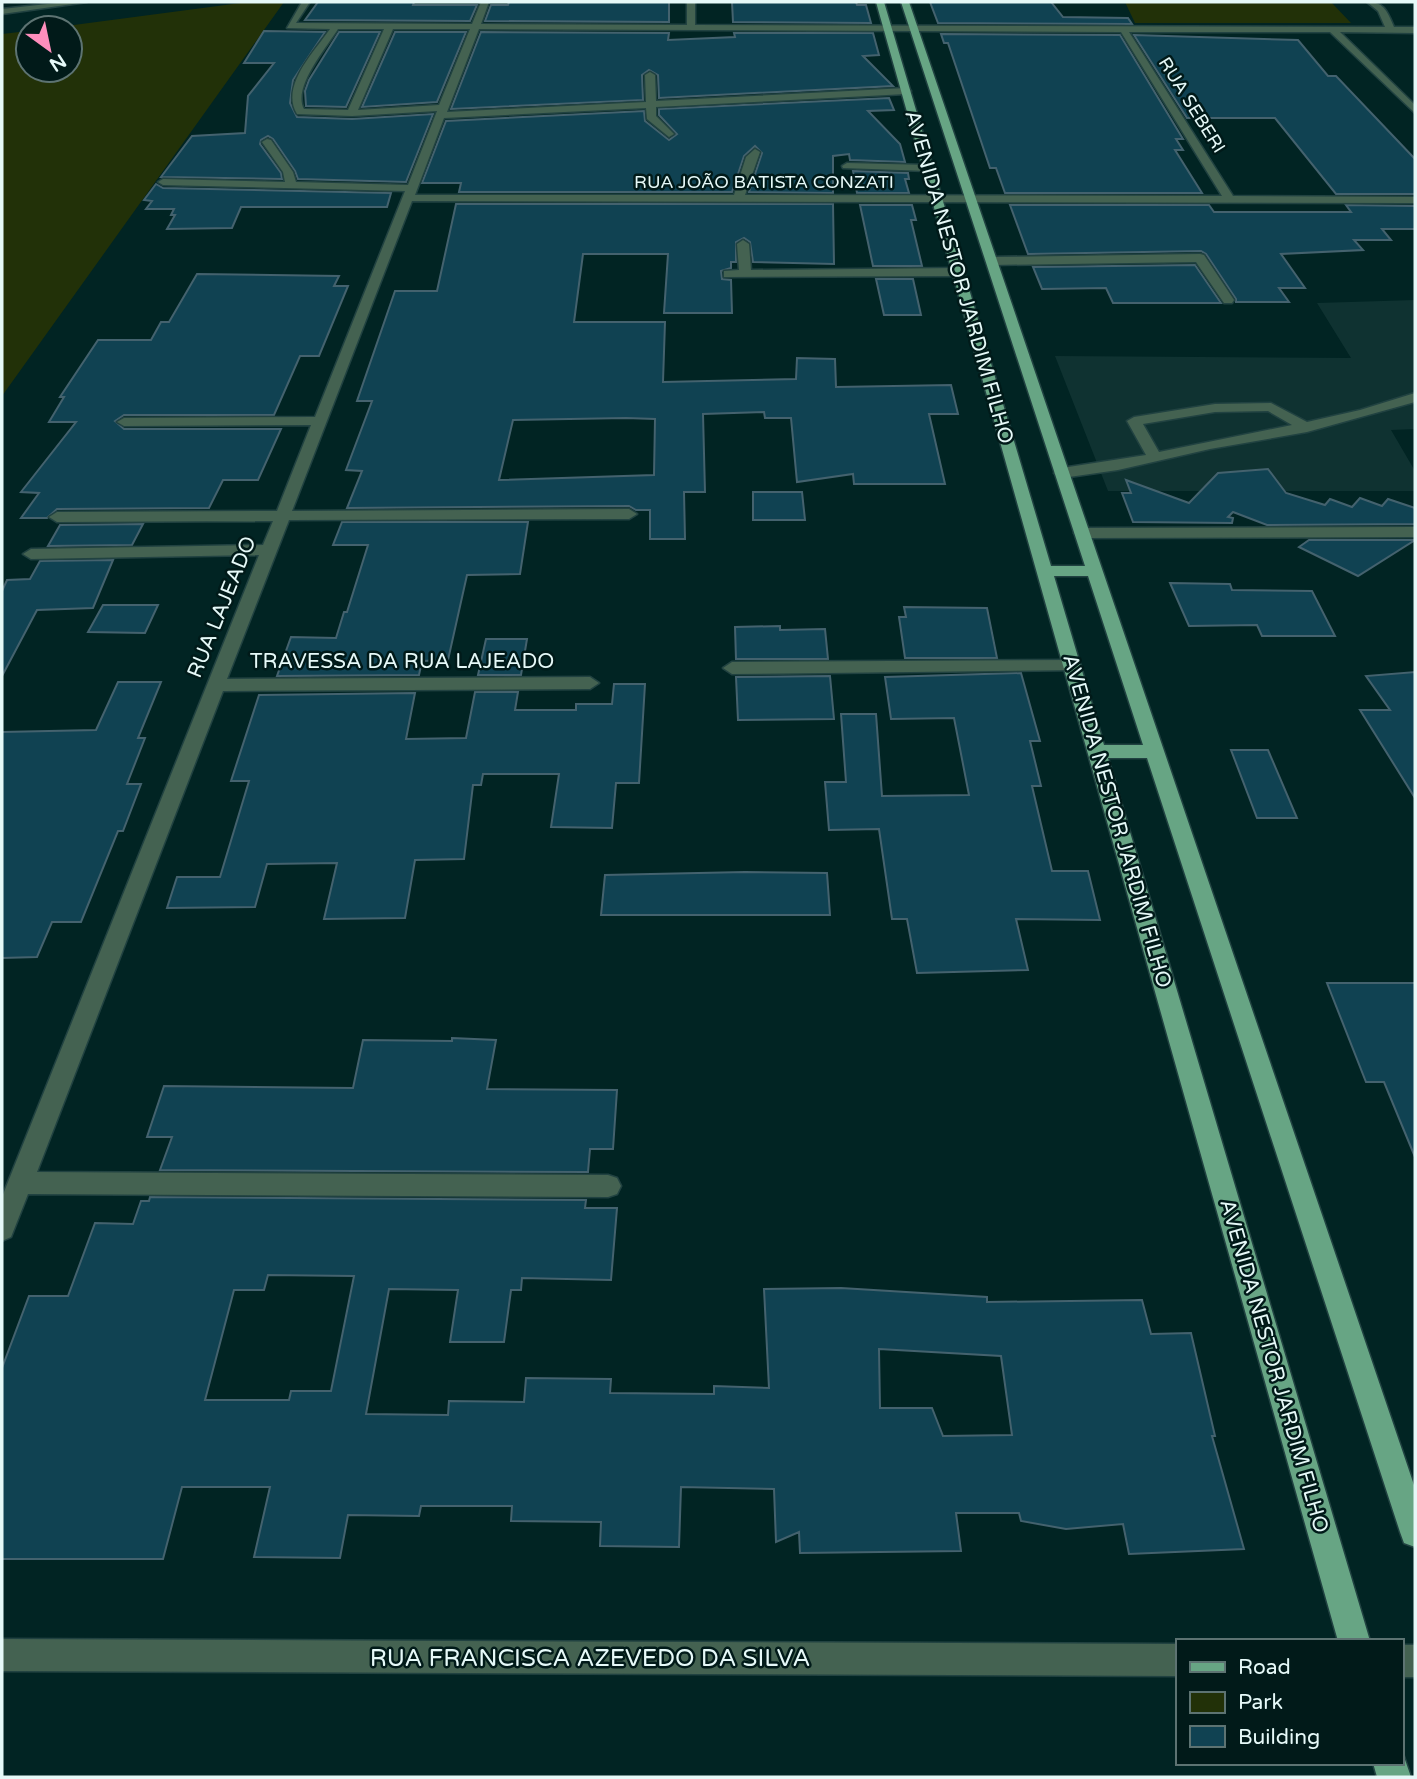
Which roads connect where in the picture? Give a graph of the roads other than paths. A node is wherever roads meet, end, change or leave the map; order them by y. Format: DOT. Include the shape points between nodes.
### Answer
graph roads {
  1 [pos="83,2"];
  2 [pos="306,2"];
  3 [pos="485,2"];
  4 [pos="691,2"];
  5 [pos="880,2"];
  6 [pos="905,2"];
  7 [pos="1371,2"];
  8 [pos="2,12"];
  9 [pos="335,27"];
  10 [pos="691,27"];
  11 [pos="389,28"];
  12 [pos="474,28"];
  13 [pos="888,29"];
  14 [pos="914,29"];
  15 [pos="1124,30"];
  16 [pos="1333,30"];
  17 [pos="1391,30"];
  18 [pos="1415,30"];
  19 [pos="650,75"];
  20 [pos="906,91"];
  21 [pos="652,105"];
  22 [pos="1413,106"];
  23 [pos="441,111"];
  24 [pos="352,113"];
  25 [pos="669,134"];
  26 [pos="267,142"];
  27 [pos="755,152"];
  28 [pos="847,166"];
  29 [pos="928,168"];
  30 [pos="163,182"];
  31 [pos="291,184"];
  32 [pos="409,193"];
  33 [pos="738,199"];
  34 [pos="937,199"];
  35 [pos="971,199"];
  36 [pos="1230,200"];
  37 [pos="1415,200"];
  38 [pos="743,244"];
  39 [pos="992,261"];
  40 [pos="958,272"];
  41 [pos="728,274"];
  42 [pos="745,274"];
  43 [pos="1228,300"];
  44 [pos="994,327"];
  45 [pos="1415,397"];
  46 [pos="320,421"];
  47 [pos="124,422"];
  48 [pos="1307,428"];
  49 [pos="1155,457"];
  50 [pos="1062,473"];
  51 [pos="629,514"];
  52 [pos="57,517"];
  53 [pos="282,517"];
  54 [pos="1415,532"];
  55 [pos="1082,533"];
  56 [pos="269,550"];
  57 [pos="31,554"];
  58 [pos="1044,571"];
  59 [pos="1095,571"];
  60 [pos="1072,666"];
  61 [pos="732,668"];
  62 [pos="590,683"];
  63 [pos="216,685"];
  64 [pos="1155,751"];
  65 [pos="1097,752"];
  66 [pos="20,1183"];
  67 [pos="608,1186"];
  68 [pos="2,1229"];
  69 [pos="1415,1532"];
  70 [pos="1353,1639"];
  71 [pos="2,1655"];
  72 [pos="1176,1660"];
  1 -- 8 [label="street"];
  2 -- 9 [label="street" via="288,25"];
  3 -- 12 [label="street, RUA LAJEADO"];
  4 -- 10 [label="street"];
  5 -- 13 [label="main road, AVENIDA NESTOR JARDIM FILHO"];
  6 -- 14 [label="main road, AVENIDA NESTOR JARDIM FILHO"];
  7 -- 17 [label="street" via="1382,10"];
  9 -- 11 [label="street"];
  9 -- 24 [label="street" via="298,85 296,103 301,112"];
  10 -- 12 [label="street"];
  10 -- 13 [label="street"];
  11 -- 12 [label="street"];
  11 -- 24 [label="street"];
  12 -- 23 [label="street, RUA LAJEADO"];
  13 -- 14 [label="street"];
  13 -- 20 [label="main road, AVENIDA NESTOR JARDIM FILHO"];
  14 -- 15 [label="street"];
  14 -- 35 [label="main road, AVENIDA NESTOR JARDIM FILHO"];
  15 -- 16 [label="street"];
  15 -- 36 [label="street, RUA SEBERI"];
  16 -- 17 [label="street"];
  16 -- 22 [label="street"];
  17 -- 18 [label="street"];
  19 -- 21 [label="street"];
  20 -- 21 [label="street"];
  20 -- 29 [label="main road, AVENIDA NESTOR JARDIM FILHO"];
  21 -- 23 [label="street"];
  21 -- 25 [label="street" via="651,117"];
  23 -- 24 [label="street"];
  23 -- 32 [label="street, RUA LAJEADO"];
  26 -- 31 [label="street"];
  27 -- 33 [label="street"];
  28 -- 29 [label="street"];
  29 -- 34 [label="main road, AVENIDA NESTOR JARDIM FILHO"];
  30 -- 31 [label="street, RUA JOÃO BATISTA CONZATI"];
  31 -- 32 [label="street, RUA JOÃO BATISTA CONZATI"];
  32 -- 33 [label="street, RUA JOÃO BATISTA CONZATI"];
  32 -- 46 [label="street, RUA LAJEADO"];
  33 -- 34 [label="street, RUA JOÃO BATISTA CONZATI"];
  34 -- 35 [label="street, RUA JOÃO BATISTA CONZATI"];
  34 -- 40 [label="main road, AVENIDA NESTOR JARDIM FILHO"];
  35 -- 36 [label="street, RUA JOÃO BATISTA CONZATI"];
  35 -- 39 [label="main road, AVENIDA NESTOR JARDIM FILHO"];
  36 -- 37 [label="street, RUA JOÃO BATISTA CONZATI"];
  38 -- 42 [label="street"];
  39 -- 43 [label="street" via="1200,258"];
  39 -- 44 [label="main road, AVENIDA NESTOR JARDIM FILHO"];
  40 -- 42 [label="street"];
  40 -- 44 [label="main road, AVENIDA NESTOR JARDIM FILHO"];
  41 -- 42 [label="street"];
  44 -- 50 [label="main road, AVENIDA NESTOR JARDIM FILHO"];
  44 -- 58 [label="main road, AVENIDA NESTOR JARDIM FILHO"];
  45 -- 48 [label="street"];
  46 -- 47 [label="street"];
  46 -- 53 [label="street, RUA LAJEADO"];
  48 -- 49 [label="street"];
  48 -- 49 [label="street" via="1271,407 1215,408 1134,421"];
  49 -- 50 [label="street" via="1098,471"];
  50 -- 55 [label="main road, AVENIDA NESTOR JARDIM FILHO"];
  51 -- 53 [label="street"];
  52 -- 53 [label="street"];
  53 -- 56 [label="street, RUA LAJEADO"];
  54 -- 55 [label="street"];
  55 -- 59 [label="main road, AVENIDA NESTOR JARDIM FILHO"];
  56 -- 57 [label="street"];
  56 -- 63 [label="street, RUA LAJEADO"];
  58 -- 59 [label="main road"];
  58 -- 60 [label="main road, AVENIDA NESTOR JARDIM FILHO"];
  59 -- 64 [label="main road, AVENIDA NESTOR JARDIM FILHO"];
  60 -- 61 [label="street"];
  60 -- 65 [label="main road, AVENIDA NESTOR JARDIM FILHO"];
  62 -- 63 [label="street, TRAVESSA DA RUA LAJEADO"];
  63 -- 66 [label="street, RUA LAJEADO"];
  64 -- 65 [label="main road"];
  64 -- 69 [label="main road, AVENIDA NESTOR JARDIM FILHO"];
  65 -- 70 [label="main road, AVENIDA NESTOR JARDIM FILHO"];
  66 -- 67 [label="street"];
  66 -- 68 [label="street, RUA LAJEADO"];
  71 -- 72 [label="street, RUA FRANCISCA AZEVEDO DA SILVA"];
}
